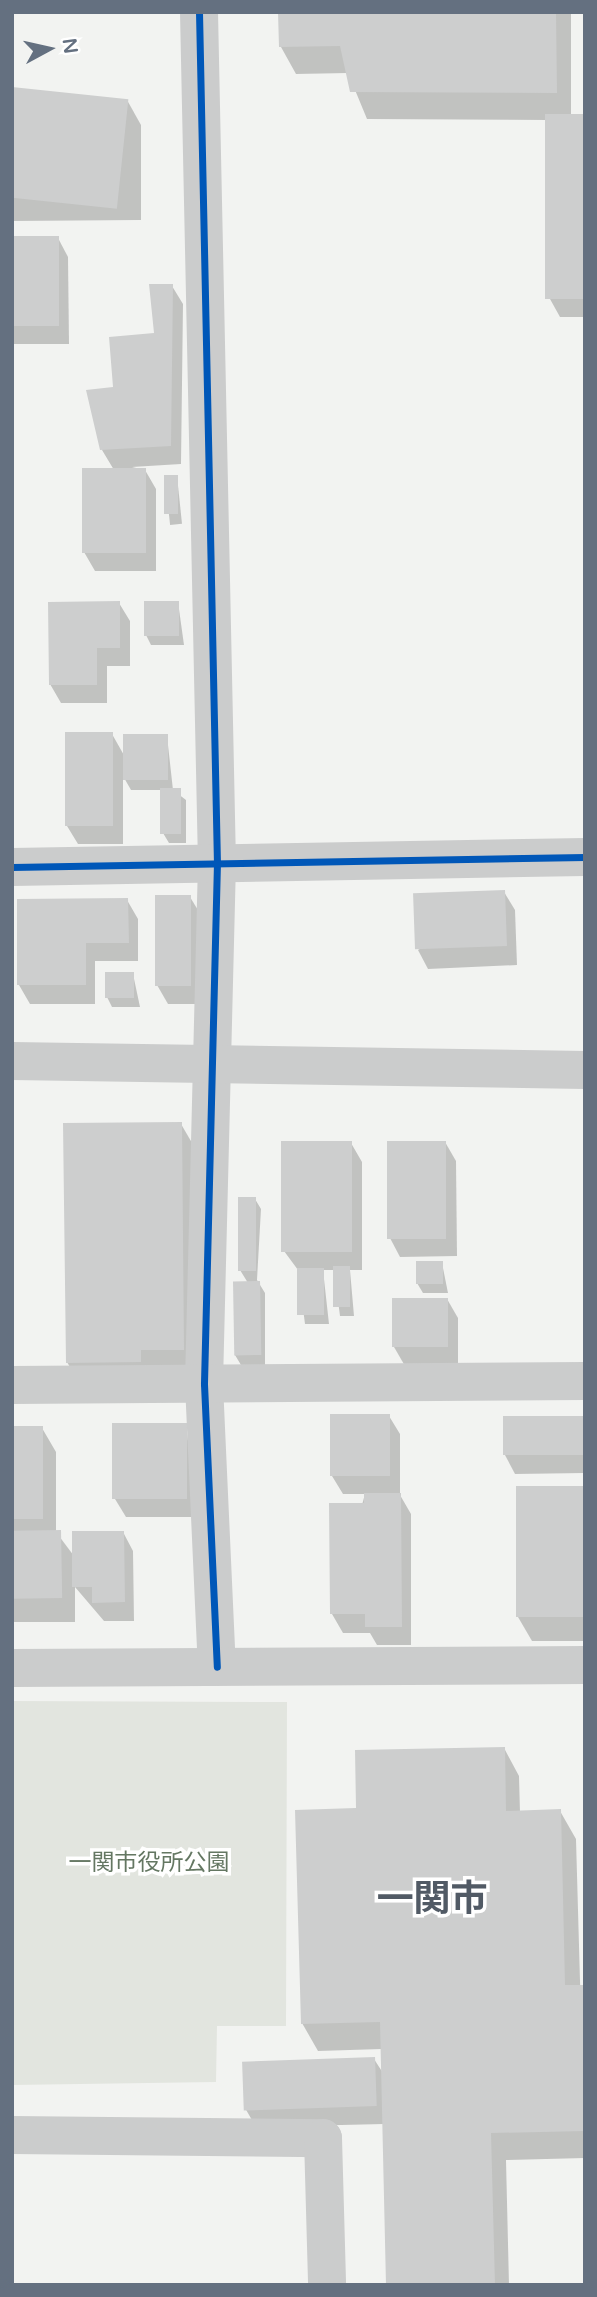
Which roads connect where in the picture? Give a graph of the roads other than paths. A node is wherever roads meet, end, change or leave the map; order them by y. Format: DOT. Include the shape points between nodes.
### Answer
graph roads {
  1 [pos="199,12"];
  2 [pos="585,857"];
  3 [pos="217,862"];
  4 [pos="12,867"];
  5 [pos="12,1061"];
  6 [pos="216,1063"];
  7 [pos="585,1070"];
  8 [pos="585,1381"];
  9 [pos="204,1384"];
  10 [pos="12,1385"];
  11 [pos="585,1665"];
  12 [pos="217,1667"];
  13 [pos="12,1668"];
  14 [pos="12,2135"];
  15 [pos="327,2285"];
  1 -- 3 [label="street"];
  2 -- 3 [label="street"];
  3 -- 4 [label="street"];
  3 -- 6 [label="street"];
  5 -- 6 [label="street"];
  6 -- 7 [label="street"];
  6 -- 9 [label="street" via="207,1104"];
  8 -- 9 [label="street"];
  9 -- 10 [label="street"];
  9 -- 12 [label="street"];
  11 -- 12 [label="street"];
  12 -- 13 [label="street"];
  14 -- 15 [label="street" via="323,2138"];
}
